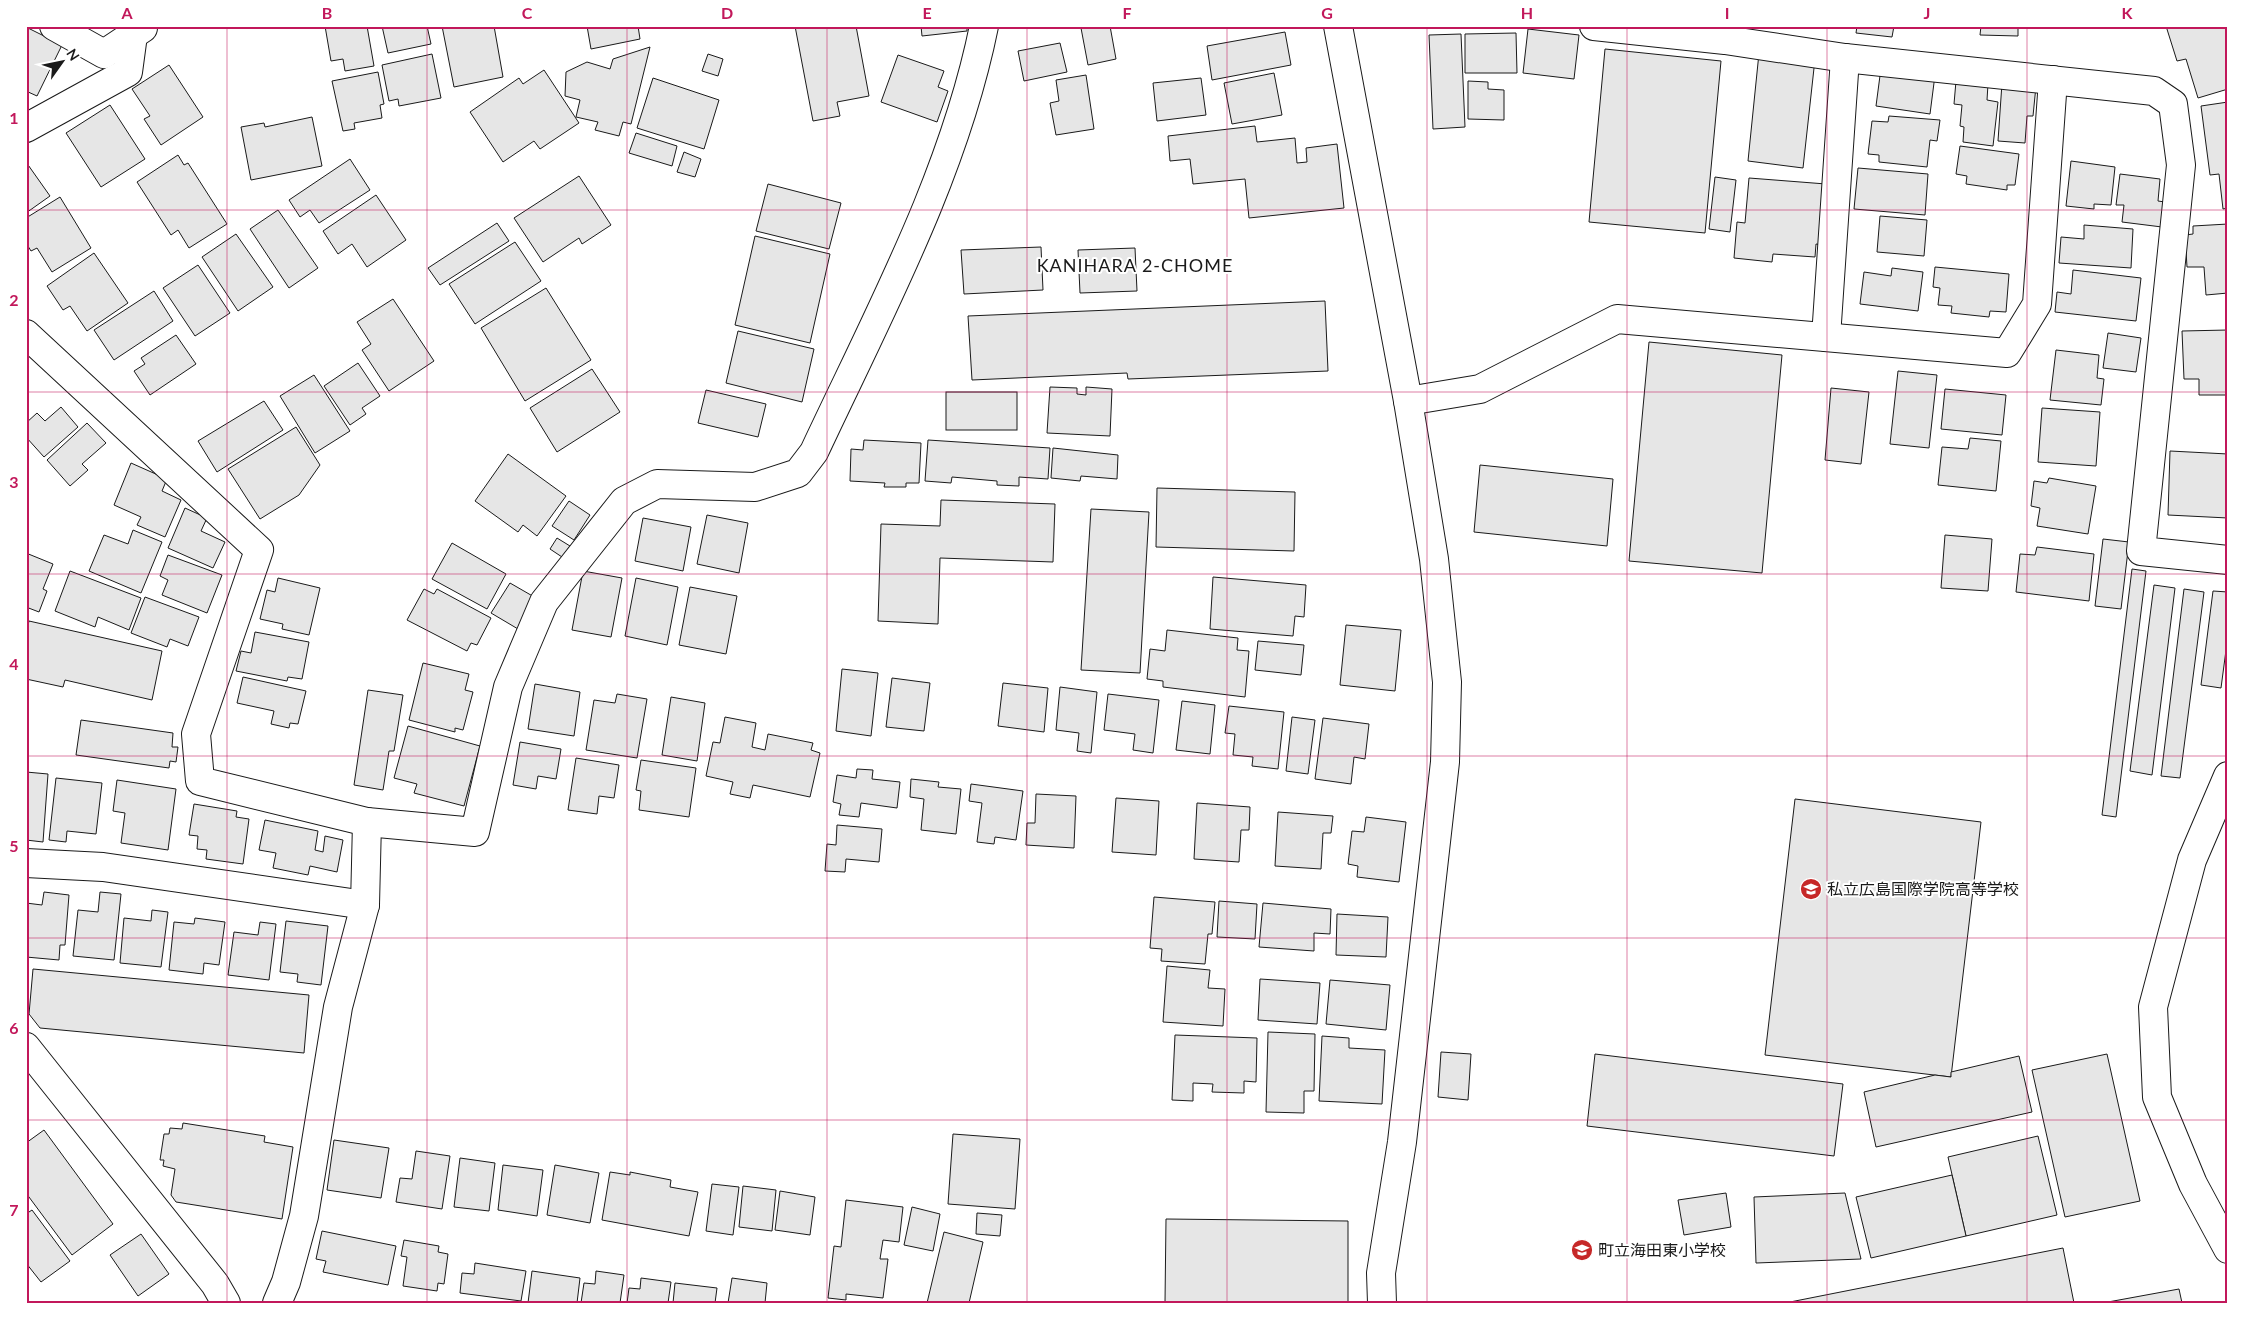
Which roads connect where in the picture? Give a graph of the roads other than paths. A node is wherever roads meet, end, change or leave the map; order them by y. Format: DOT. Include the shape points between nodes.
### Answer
graph roads {
  1 [pos="54,26"];
  2 [pos="984,26"];
  3 [pos="1338,26"];
  4 [pos="1594,26"];
  5 [pos="139,30"];
  6 [pos="1845,58"];
  7 [pos="2053,80"];
  8 [pos="26,128"];
  9 [pos="26,334"];
  10 [pos="1826,337"];
  11 [pos="1408,401"];
  12 [pos="2228,560"];
  13 [pos="2228,776"];
  14 [pos="367,822"];
  15 [pos="26,863"];
  16 [pos="365,905"];
  17 [pos="26,1047"];
  18 [pos="2228,1249"];
  19 [pos="226,1303"];
  20 [pos="277,1303"];
  21 [pos="1382,1303"];
  1 -- 5 [label="street" via="104,54"];
  2 -- 14 [label="street" via="976,63 924,216 814,452 798,473 755,487 657,484 624,501 544,602 508,687 476,832"];
  3 -- 11 [label="street"];
  4 -- 6 [label="street" via="1725,40"];
  5 -- 8 [label="street" via="128,72"];
  6 -- 7 [label="street"];
  6 -- 10 [label="street"];
  7 -- 10 [label="street" via="2038,304 2007,353"];
  7 -- 12 [label="street" via="2154,91 2173,104 2181,165 2141,551"];
  9 -- 14 [label="street" via="259,550 196,734 200,781"];
  10 -- 11 [label="street" via="1616,319 1480,389"];
  11 -- 21 [label="street" via="1434,559 1447,682 1444,772 1402,1142 1381,1273"];
  13 -- 18 [label="street" via="2192,860 2153,1007 2157,1097 2193,1184"];
  14 -- 16 [label="street"];
  15 -- 16 [label="street" via="103,866"];
  16 -- 20 [label="street" via="338,1007 304,1216"];
  17 -- 19 [label="street" via="215,1284"];
}
